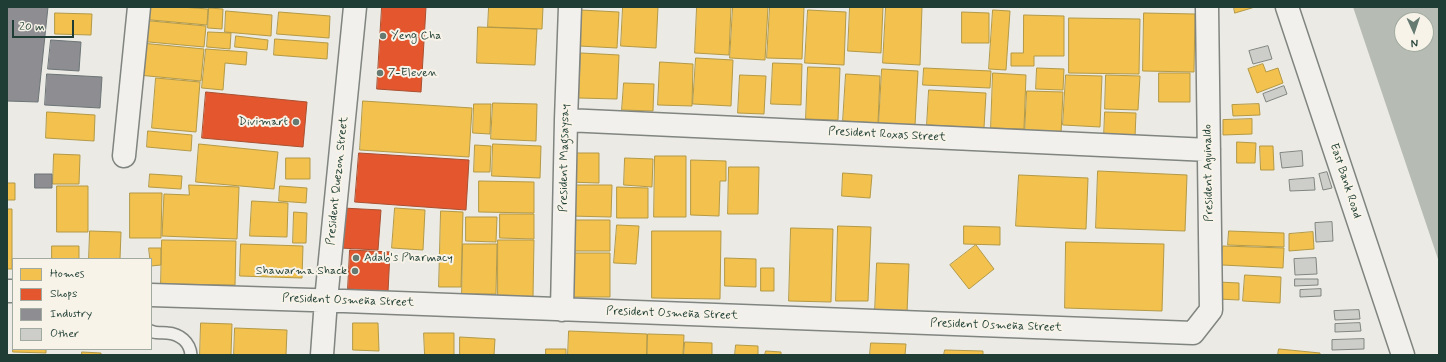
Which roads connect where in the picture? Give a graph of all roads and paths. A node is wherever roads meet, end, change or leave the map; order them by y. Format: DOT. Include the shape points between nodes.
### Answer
graph roads {
  1 [pos="139,7"];
  2 [pos="355,7"];
  3 [pos="570,7"];
  4 [pos="1207,7"];
  5 [pos="1287,7"];
  6 [pos="566,120"];
  7 [pos="1209,150"];
  8 [pos="124,156"];
  9 [pos="152,295"];
  10 [pos="326,300"];
  11 [pos="562,310"];
  12 [pos="152,332"];
  13 [pos="1193,333"];
  14 [pos="191,355"];
  15 [pos="322,355"];
  16 [pos="1403,355"];
  1 -- 8 [label="street"];
  2 -- 10 [label="street, President Quezon Street"];
  3 -- 6 [label="street, President Magsaysay"];
  4 -- 7 [label="street, President Aguinaldo"];
  5 -- 16 [label="street, East Bank Road"];
  6 -- 7 [label="street, President Roxas Street"];
  6 -- 11 [label="street, President Magsaysay"];
  7 -- 13 [label="street, President Aguinaldo" via="1212,310"];
  9 -- 10 [label="street, President Osmeña Street"];
  10 -- 11 [label="street, President Osmeña Street"];
  10 -- 15 [label="street, President Quezon Street"];
  11 -- 13 [label="street, President Osmeña Street"];
  12 -- 14 [label="lane" via="182,337 191,347"];
}
